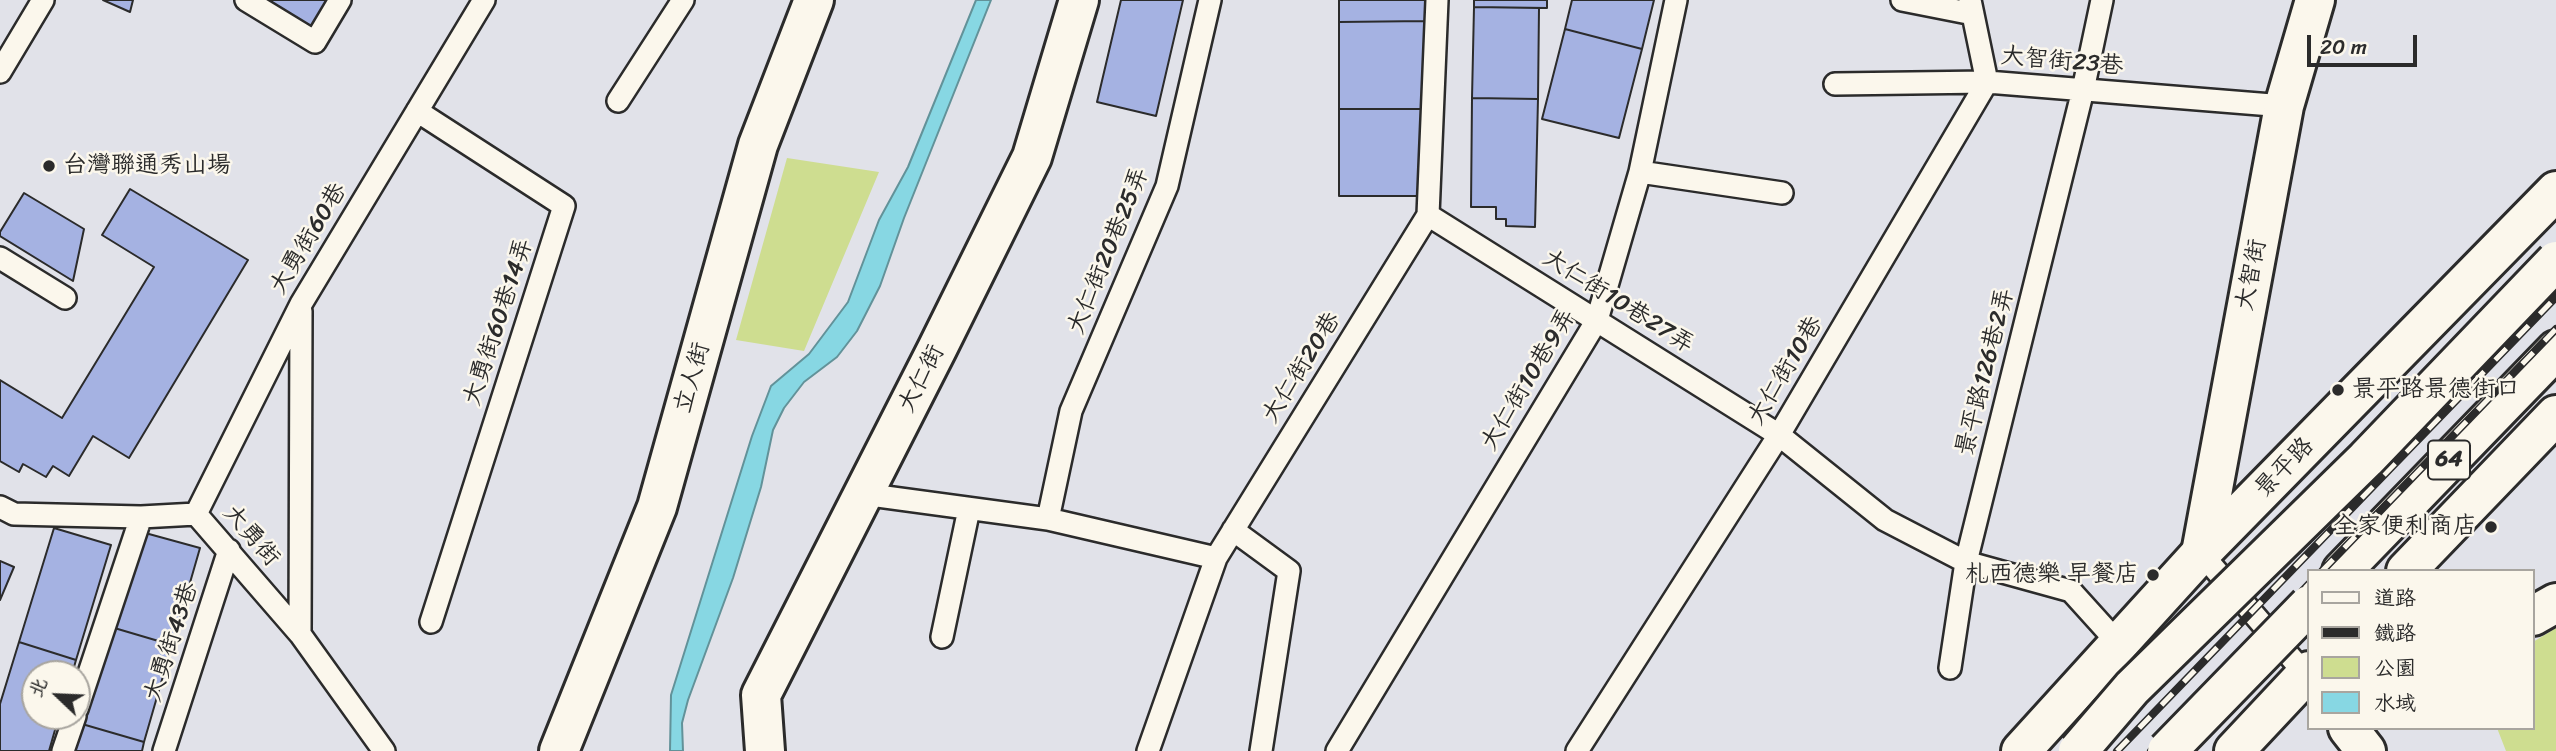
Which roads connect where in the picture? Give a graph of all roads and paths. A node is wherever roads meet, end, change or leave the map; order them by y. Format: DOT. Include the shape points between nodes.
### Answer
graph roads {
  1 [pos="43,0"];
  2 [pos="246,0"];
  3 [pos="340,0"];
  4 [pos="484,0"];
  5 [pos="683,0"];
  6 [pos="814,0"];
  7 [pos="1079,0"];
  8 [pos="1210,0"];
  9 [pos="1437,0"];
  10 [pos="1676,0"];
  11 [pos="1902,0"];
  12 [pos="2102,0"];
  13 [pos="2315,0"];
  14 [pos="1971,7"];
  15 [pos="0,72"];
  16 [pos="1987,82"];
  17 [pos="1835,84"];
  18 [pos="2083,90"];
  19 [pos="618,101"];
  20 [pos="2284,106"];
  21 [pos="417,111"];
  22 [pos="1640,172"];
  23 [pos="2556,191"];
  24 [pos="1782,193"];
  25 [pos="1428,215"];
  26 [pos="0,258"];
  27 [pos="2556,261"];
  28 [pos="65,298"];
  29 [pos="301,304"];
  30 [pos="1597,320"];
  31 [pos="2556,350"];
  32 [pos="2556,415"];
  33 [pos="1779,435"];
  34 [pos="863,494"];
  35 [pos="0,507"];
  36 [pos="969,509"];
  37 [pos="196,514"];
  38 [pos="141,517"];
  39 [pos="1048,519"];
  40 [pos="1233,530"];
  41 [pos="229,550"];
  42 [pos="2201,553"];
  43 [pos="1216,558"];
  44 [pos="1966,562"];
  45 [pos="2344,569"];
  46 [pos="2408,569"];
  47 [pos="2556,603"];
  48 [pos="2308,606"];
  49 [pos="2535,615"];
  50 [pos="431,622"];
  51 [pos="300,634"];
  52 [pos="942,636"];
  53 [pos="2118,643"];
  54 [pos="91,667"];
  55 [pos="1950,668"];
  56 [pos="2308,676"];
  57 [pos="70,730"];
  58 [pos="2350,730"];
  59 [pos="63,751"];
  60 [pos="164,751"];
  61 [pos="384,751"];
  62 [pos="559,751"];
  63 [pos="765,751"];
  64 [pos="1148,751"];
  65 [pos="1261,751"];
  66 [pos="1337,751"];
  67 [pos="1577,751"];
  68 [pos="2021,751"];
  69 [pos="2078,751"];
  70 [pos="2167,751"];
  71 [pos="2234,751"];
  72 [pos="2366,751"];
  1 -- 15 [label="lane"];
  2 -- 3 [label="lane" via="315,42"];
  4 -- 21 [label="lane, 大勇街60巷"];
  5 -- 19 [label="lane"];
  6 -- 62 [label="main road, 立人街" via="758,145 656,508"];
  7 -- 34 [label="main road, 大仁街" via="1032,157"];
  8 -- 39 [label="lane, 大仁街20巷25弄" via="1167,186 1071,411"];
  9 -- 25 [label="lane, 大仁街20巷"];
  10 -- 22 [label="lane, 大仁街10巷9弄"];
  11 -- 14 [label="lane"];
  12 -- 18 [label="lane, 景平路126巷2弄"];
  13 -- 20 [label="main road, 大智街"];
  14 -- 16 [label="lane"];
  16 -- 17 [label="lane, 大智街23巷"];
  16 -- 18 [label="lane, 大智街23巷"];
  16 -- 33 [label="lane, 大仁街10巷"];
  18 -- 20 [label="lane, 大智街23巷"];
  18 -- 44 [label="lane, 景平路126巷2弄"];
  20 -- 42 [label="main road, 大智街"];
  21 -- 29 [label="lane, 大勇街60巷"];
  21 -- 50 [label="lane, 大勇街60巷14弄" via="564,206"];
  22 -- 24 [label="lane"];
  22 -- 30 [label="lane, 大仁街10巷9弄"];
  23 -- 42 [label="main road, 景平路"];
  25 -- 30 [label="lane, 大仁街10巷27弄"];
  25 -- 40 [label="lane, 大仁街20巷"];
  26 -- 28 [label="lane"];
  27 -- 69 [label="main road, 64, bridge" via="2366,459 2132,688"];
  29 -- 37 [label="lane, 大勇街60巷"];
  29 -- 51 [label="lane"];
  30 -- 33 [label="lane, 大仁街10巷27弄"];
  30 -- 66 [label="lane, 大仁街10巷9弄"];
  31 -- 45 [label="main road, 64"];
  32 -- 46 [label="main road"];
  33 -- 44 [label="lane, 大仁街10巷27弄" via="1885,520"];
  33 -- 67 [label="lane, 大仁街10巷"];
  34 -- 36 [label="lane"];
  34 -- 63 [label="main road, 大仁街" via="761,695"];
  35 -- 38 [label="lane, 大勇街" via="15,514"];
  36 -- 39 [label="lane"];
  36 -- 52 [label="lane"];
  37 -- 38 [label="lane, 大勇街"];
  37 -- 41 [label="lane, 大勇街"];
  38 -- 54 [label="lane"];
  39 -- 43 [label="lane"];
  40 -- 43 [label="lane, 大仁街20巷"];
  40 -- 65 [label="lane" via="1289,571"];
  41 -- 51 [label="lane, 大勇街"];
  41 -- 60 [label="lane, 大勇街43巷"];
  42 -- 53 [label="main road, 景平路"];
  42 -- 56 [label="lane"];
  43 -- 64 [label="lane, 大仁街20巷"];
  44 -- 53 [label="lane, 大仁街10巷27弄" via="2071,591"];
  44 -- 55 [label="lane, 景平路126巷2弄"];
  47 -- 49 [label="main road"];
  48 -- 70 [label="main road, bridge"];
  51 -- 61 [label="lane, 大勇街"];
  53 -- 68 [label="main road, 景平路"];
  56 -- 71 [label="main road"];
  57 -- 59 [label="lane"];
  58 -- 72 [label="main road"];
}
